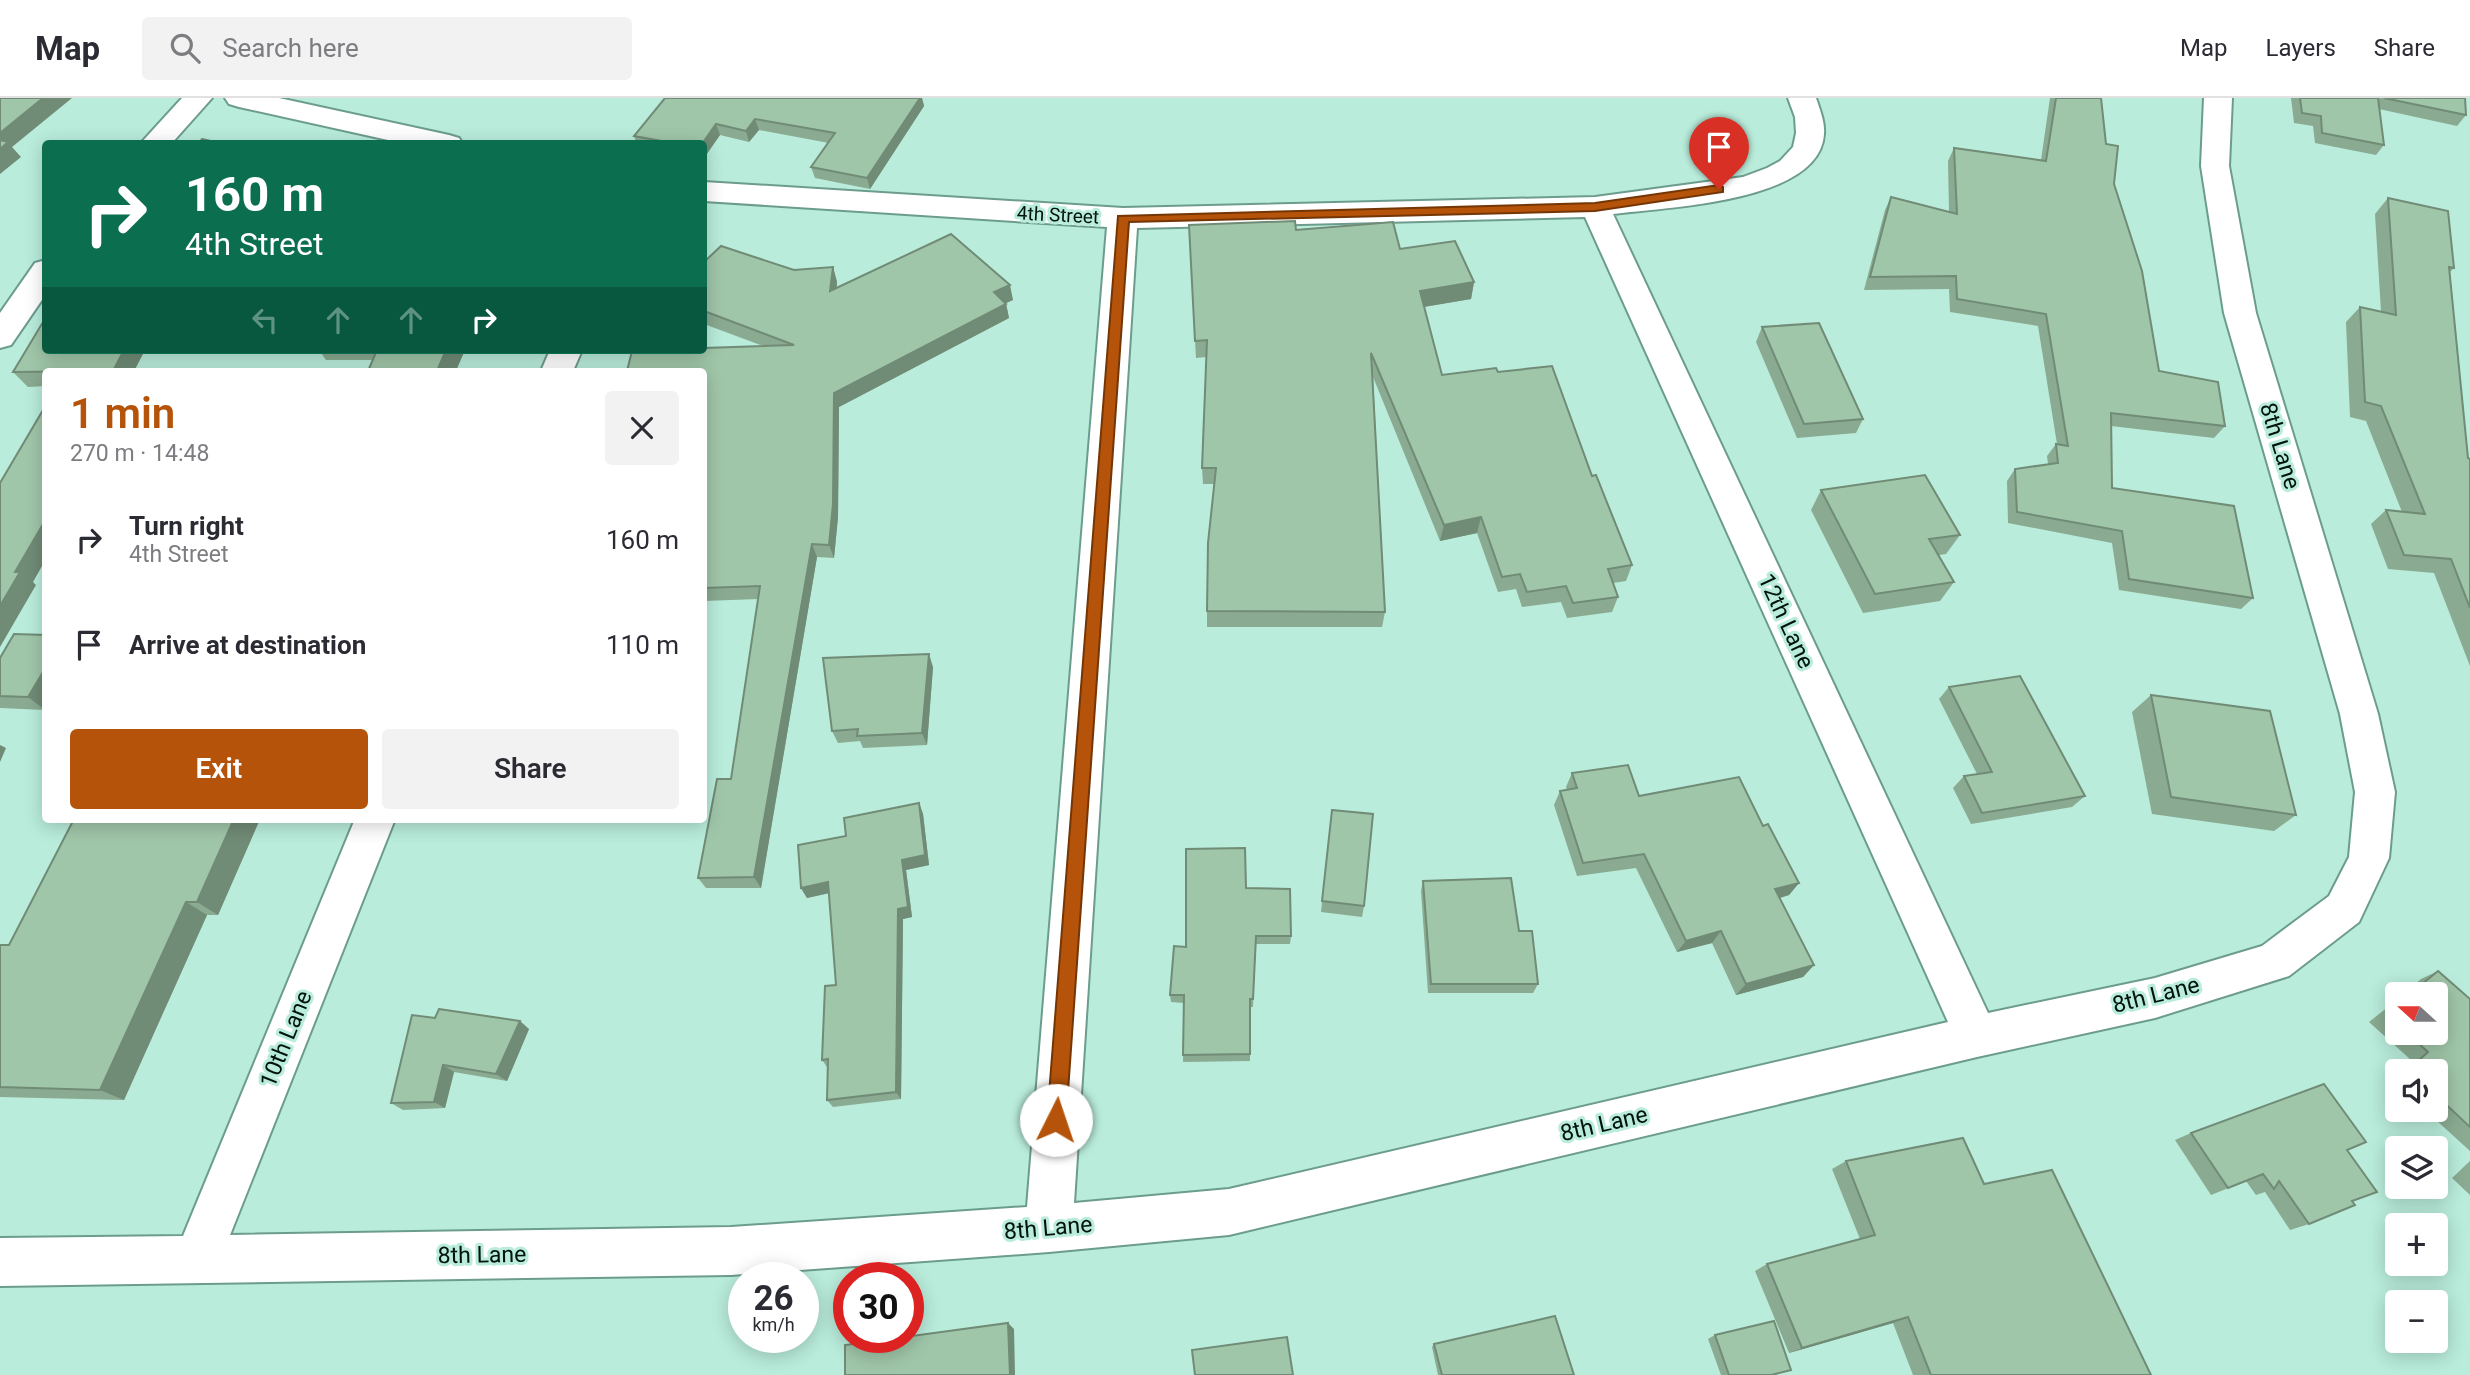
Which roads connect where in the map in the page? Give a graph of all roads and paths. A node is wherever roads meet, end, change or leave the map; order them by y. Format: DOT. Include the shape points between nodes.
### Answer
graph roads {
  1 [pos="198,98"];
  2 [pos="239,98"];
  3 [pos="1802,98"];
  4 [pos="2218,98"];
  5 [pos="158,140"];
  6 [pos="431,140"];
  7 [pos="707,191"];
  8 [pos="1595,207"];
  9 [pos="1123,218"];
  10 [pos="42,276"];
  11 [pos="0,337"];
  12 [pos="373,823"];
  13 [pos="1978,1036"];
  14 [pos="1049,1229"];
  15 [pos="197,1259"];
  16 [pos="0,1262"];
  1 -- 5 [label="street"];
  2 -- 6 [label="street"];
  3 -- 8 [label="street, 4th Street" via="1810,121 1810,141 1801,160 1787,171 1744,186"];
  4 -- 13 [label="street, 8th Lane" via="2215,166 2228,253 2240,313 2360,714 2375,792 2369,858 2344,909 2274,962 2155,998"];
  7 -- 9 [label="street, 4th Street"];
  8 -- 9 [label="street, 4th Street"];
  8 -- 13 [label="street, 12th Lane"];
  9 -- 14 [label="street"];
  10 -- 11 [label="street"];
  12 -- 15 [label="street, 10th Lane"];
  13 -- 14 [label="street, 8th Lane" via="1229,1212"];
  14 -- 15 [label="street, 8th Lane" via="731,1251"];
  15 -- 16 [label="street, 8th Lane"];
}
